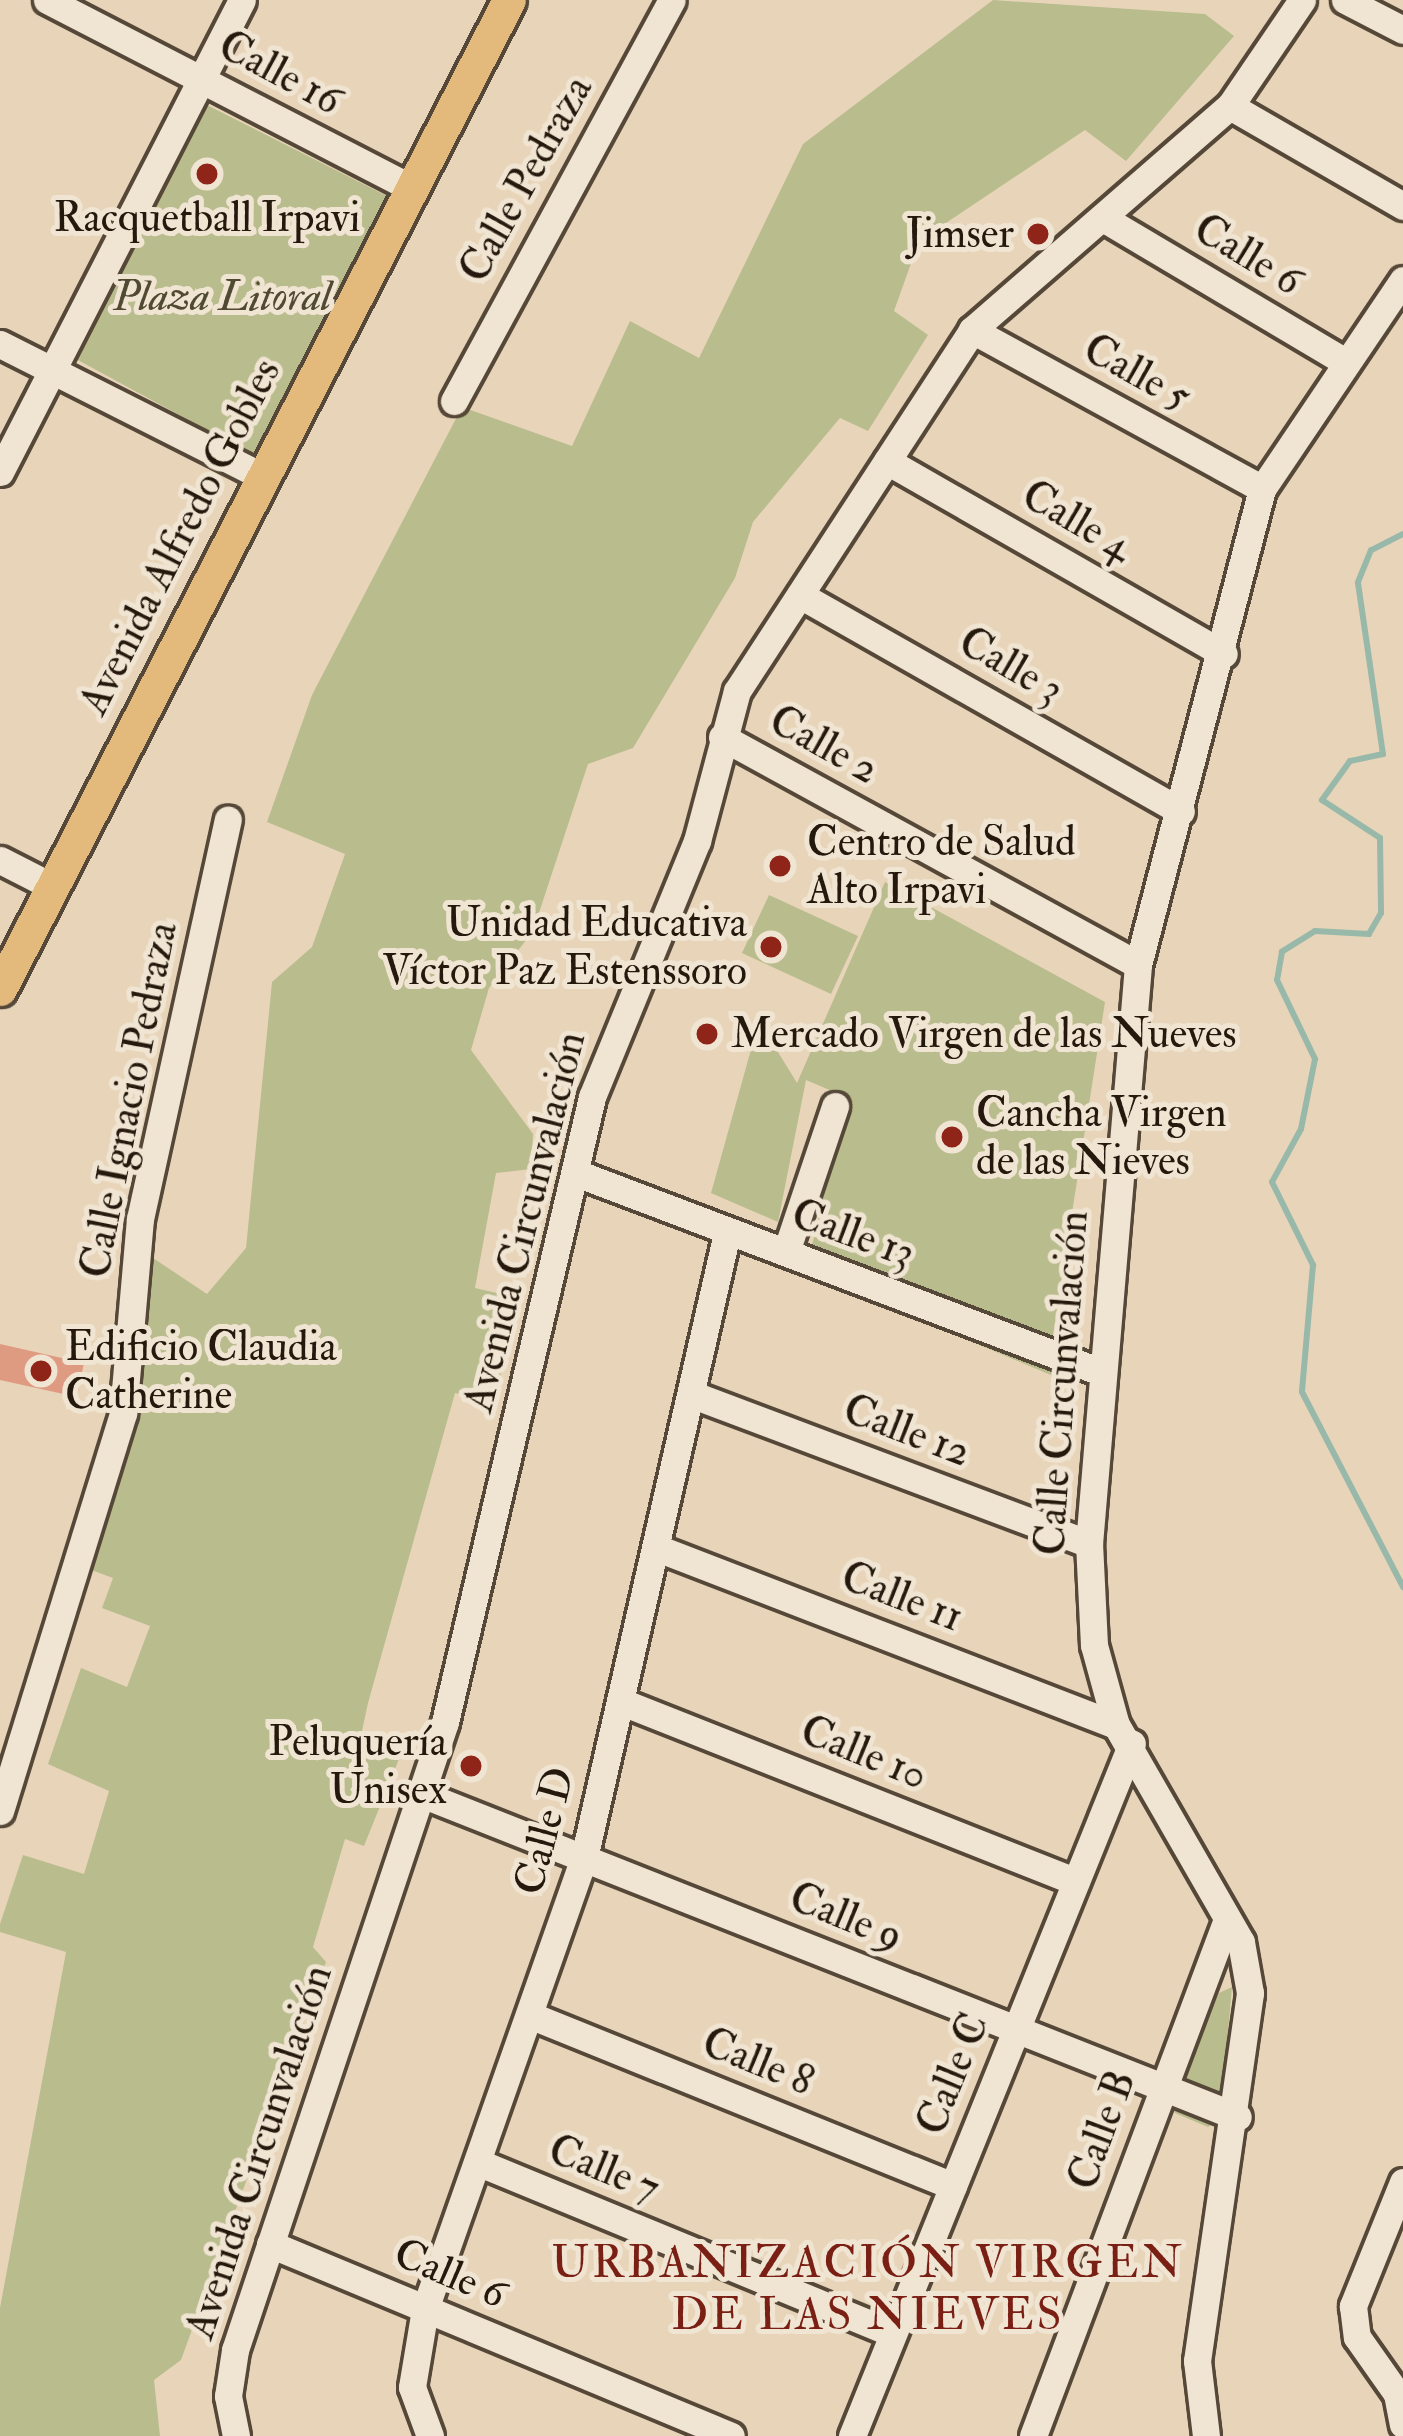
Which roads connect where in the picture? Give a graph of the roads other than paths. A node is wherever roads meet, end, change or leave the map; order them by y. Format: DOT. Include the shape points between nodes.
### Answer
graph roads {
  1 [pos="47,0"];
  2 [pos="242,0"];
  3 [pos="509,0"];
  4 [pos="672,0"];
  5 [pos="1302,0"];
  6 [pos="1345,0"];
  7 [pos="1403,30"];
  8 [pos="201,79"];
  9 [pos="1230,106"];
  10 [pos="410,188"];
  11 [pos="1403,206"];
  12 [pos="1108,220"];
  13 [pos="1403,280"];
  14 [pos="972,330"];
  15 [pos="0,344"];
  16 [pos="1345,362"];
  17 [pos="52,370"];
  18 [pos="454,400"];
  19 [pos="887,461"];
  20 [pos="0,472"];
  21 [pos="261,476"];
  22 [pos="1262,490"];
  23 [pos="800,595"];
  24 [pos="1224,654"];
  25 [pos="722,736"];
  26 [pos="1181,812"];
  27 [pos="229,820"];
  28 [pos="0,860"];
  29 [pos="51,886"];
  30 [pos="1138,965"];
  31 [pos="0,989"];
  32 [pos="835,1106"];
  33 [pos="576,1173"];
  34 [pos="727,1233"];
  35 [pos="786,1252"];
  36 [pos="1101,1372"];
  37 [pos="696,1396"];
  38 [pos="1088,1544"];
  39 [pos="657,1548"];
  40 [pos="622,1702"];
  41 [pos="1124,1734"];
  42 [pos="424,1795"];
  43 [pos="0,1811"];
  44 [pos="584,1858"];
  45 [pos="1076,1882"];
  46 [pos="1226,1922"];
  47 [pos="532,2016"];
  48 [pos="1016,2030"];
  49 [pos="1163,2087"];
  50 [pos="1238,2116"];
  51 [pos="482,2164"];
  52 [pos="1403,2182"];
  53 [pos="953,2186"];
  54 [pos="270,2244"];
  55 [pos="425,2308"];
  56 [pos="893,2333"];
  57 [pos="1403,2424"];
  58 [pos="236,2436"];
  59 [pos="430,2436"];
  60 [pos="731,2436"];
  61 [pos="852,2436"];
  62 [pos="1033,2436"];
  63 [pos="1206,2436"];
  1 -- 8 [label="street, Calle 16"];
  2 -- 8 [label="street"];
  3 -- 10 [label="main road, Avenida Alfredo Gobles"];
  4 -- 18 [label="street, Calle Pedraza"];
  5 -- 9 [label="street, Avenida Circunvalación"];
  6 -- 7 [label="street"];
  8 -- 10 [label="street, Calle 16"];
  8 -- 17 [label="street"];
  9 -- 11 [label="street"];
  9 -- 12 [label="street, Avenida Circunvalación"];
  10 -- 21 [label="main road, Avenida Alfredo Gobles"];
  12 -- 14 [label="street, Avenida Circunvalación"];
  12 -- 16 [label="street, Calle 6"];
  13 -- 16 [label="street, Calle Circunvalación"];
  14 -- 19 [label="street, Avenida Circunvalación"];
  14 -- 22 [label="street, Calle 5"];
  15 -- 17 [label="street"];
  16 -- 22 [label="street, Calle Circunvalación"];
  17 -- 20 [label="street"];
  17 -- 21 [label="street"];
  19 -- 23 [label="street, Avenida Circunvalación"];
  19 -- 24 [label="street, Calle 4"];
  21 -- 29 [label="main road, Avenida Alfredo Gobles"];
  22 -- 24 [label="street, Calle Circunvalación"];
  23 -- 25 [label="street, Avenida Circunvalación" via="737,691"];
  23 -- 26 [label="street, Calle 3"];
  24 -- 26 [label="street, Calle Circunvalación"];
  25 -- 30 [label="street, Calle 2"];
  25 -- 33 [label="street, Avenida Circunvalación" via="697,841 614,1034"];
  26 -- 30 [label="street, Calle Circunvalación"];
  27 -- 43 [label="street, Calle Ignacio Pedraza" via="140,1219 123,1413"];
  28 -- 29 [label="street"];
  29 -- 31 [label="main road, Avenida Alfredo Gobles"];
  30 -- 36 [label="street, Calle Circunvalación"];
  32 -- 35 [label="street"];
  33 -- 34 [label="street, Calle 13"];
  33 -- 42 [label="street, Avenida Circunvalación"];
  34 -- 35 [label="street, Calle 13"];
  34 -- 37 [label="street, Calle D"];
  35 -- 36 [label="street, Calle 13"];
  36 -- 38 [label="street, Calle Circunvalación"];
  37 -- 38 [label="street, Calle 12"];
  37 -- 39 [label="street, Calle D"];
  38 -- 41 [label="street, Calle Circunvalación" via="1094,1645"];
  39 -- 40 [label="street, Calle D"];
  39 -- 41 [label="street, Calle 11"];
  40 -- 44 [label="street, Calle D"];
  40 -- 45 [label="street, Calle 10"];
  41 -- 45 [label="street, Calle C"];
  41 -- 46 [label="street, Calle Circunvalación"];
  42 -- 44 [label="street, Calle 9"];
  42 -- 54 [label="street, Avenida Circunvalación"];
  44 -- 47 [label="street, Calle D"];
  44 -- 48 [label="street, Calle 9"];
  45 -- 48 [label="street, Calle C"];
  46 -- 49 [label="street, Calle B"];
  46 -- 50 [label="street, Calle Circunvalación" via="1240,1942 1250,1993"];
  47 -- 51 [label="street, Calle D"];
  47 -- 53 [label="street, Calle 8"];
  48 -- 49 [label="street, Calle 9"];
  48 -- 53 [label="street, Calle C"];
  49 -- 50 [label="street, Calle 9"];
  49 -- 62 [label="street, Calle B"];
  50 -- 63 [label="street, Calle Circunvalación" via="1197,2361"];
  51 -- 55 [label="street, Calle D"];
  51 -- 56 [label="street, Calle 7"];
  52 -- 57 [label="street" via="1353,2306 1357,2337 1397,2394"];
  53 -- 56 [label="street, Calle C"];
  54 -- 55 [label="street, Calle 6"];
  54 -- 58 [label="street, Avenida Circunvalación" via="235,2350 228,2396"];
  55 -- 59 [label="street, Calle D" via="412,2387"];
  55 -- 60 [label="street, Calle 6"];
  56 -- 61 [label="street, Calle C"];
}
